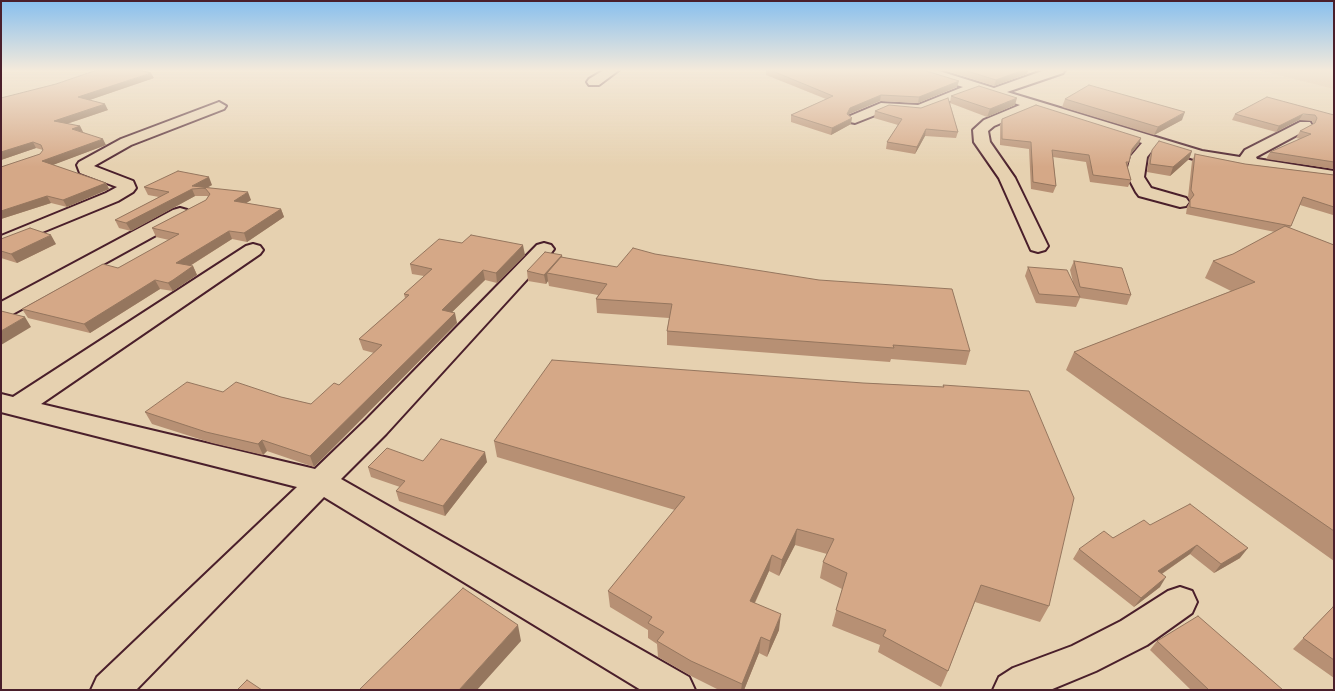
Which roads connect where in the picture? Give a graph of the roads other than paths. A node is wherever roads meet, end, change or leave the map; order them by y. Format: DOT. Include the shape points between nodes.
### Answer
graph roads {
  1 [pos="936,102"];
  2 [pos="1028,102"];
  3 [pos="1034,104"];
  4 [pos="219,106"];
  5 [pos="855,119"];
  6 [pos="1305,125"];
  7 [pos="1152,141"];
  8 [pos="1251,163"];
  9 [pos="1334,176"];
  10 [pos="1180,202"];
  11 [pos="193,207"];
  12 [pos="1,243"];
  13 [pos="1038,246"];
  14 [pos="544,249"];
  15 [pos="253,250"];
  16 [pos="1,311"];
  17 [pos="9,405"];
  18 [pos="322,482"];
  19 [pos="1180,602"];
  20 [pos="110,690"];
  21 [pos="676,690"];
  22 [pos="1012,690"];
  1 -- 5 [label="street" via="918,109 886,106"];
  2 -- 3 [label="street"];
  3 -- 7 [label="street"];
  3 -- 13 [label="street" via="989,122 980,130 982,142 1006,178"];
  4 -- 12 [label="street" via="126,142 85,165 127,185 127,188"];
  6 -- 8 [label="street" via="1251,153 1248,156"];
  7 -- 8 [label="street" via="1200,156"];
  7 -- 10 [label="street" via="1139,156 1136,177 1145,192"];
  8 -- 9 [label="street"];
  11 -- 16 [label="street"];
  14 -- 18 [label="street"];
  15 -- 17 [label="street"];
  17 -- 18 [label="street"];
  18 -- 20 [label="street"];
  18 -- 21 [label="street"];
  19 -- 22 [label="street" via="1134,634"];
}
